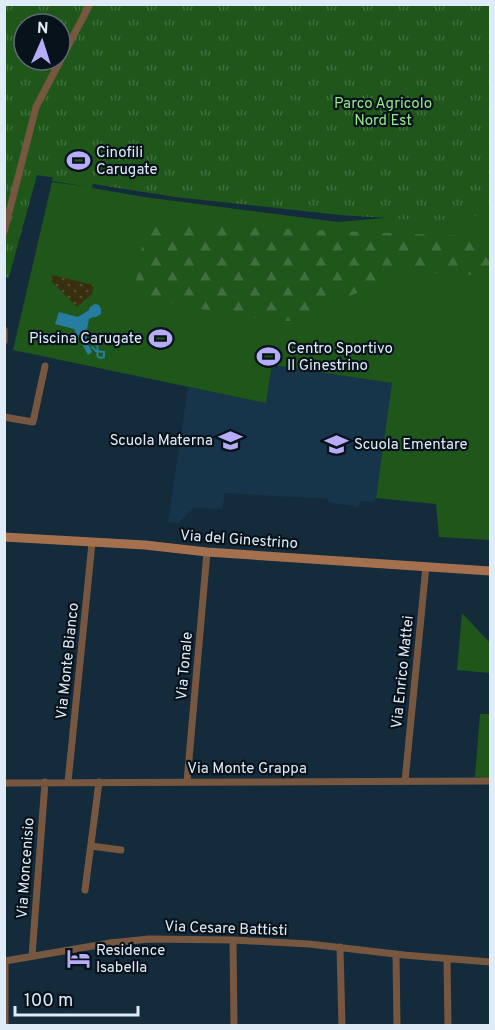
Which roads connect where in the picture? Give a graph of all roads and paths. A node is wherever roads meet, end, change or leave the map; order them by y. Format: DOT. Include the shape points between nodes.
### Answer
graph roads {
  1 [pos="90,4"];
  2 [pos="4,232"];
  3 [pos="4,330"];
  4 [pos="4,341"];
  5 [pos="45,366"];
  6 [pos="4,417"];
  7 [pos="4,537"];
  8 [pos="92,543"];
  9 [pos="207,552"];
  10 [pos="426,566"];
  11 [pos="470,570"];
  12 [pos="490,571"];
  13 [pos="490,580"];
  14 [pos="405,780"];
  15 [pos="490,781"];
  16 [pos="45,782"];
  17 [pos="68,782"];
  18 [pos="99,782"];
  19 [pos="187,782"];
  20 [pos="4,783"];
  21 [pos="91,846"];
  22 [pos="121,850"];
  23 [pos="85,890"];
  24 [pos="233,940"];
  25 [pos="340,947"];
  26 [pos="396,954"];
  27 [pos="32,956"];
  28 [pos="447,959"];
  29 [pos="4,961"];
  30 [pos="490,962"];
  31 [pos="5,1026"];
  32 [pos="234,1026"];
  33 [pos="342,1026"];
  34 [pos="397,1026"];
  35 [pos="448,1026"];
  1 -- 2 [label="street" via="36,107"];
  3 -- 4 [label="street"];
  5 -- 6 [label="street" via="33,422"];
  7 -- 8 [label="street, Via del Ginestrino"];
  8 -- 9 [label="street, Via del Ginestrino"];
  8 -- 17 [label="street, Via Monte Bianco"];
  9 -- 10 [label="street, Via del Ginestrino"];
  9 -- 19 [label="street, Via Tonale"];
  10 -- 11 [label="street, Via del Ginestrino"];
  10 -- 14 [label="street, Via Enrico Mattei"];
  11 -- 12 [label="street, Via del Ginestrino"];
  11 -- 13 [label="street, Via del Ginestrino"];
  14 -- 15 [label="street, Via Monte Grappa"];
  14 -- 19 [label="street, Via Monte Grappa"];
  16 -- 17 [label="street, Via Monte Grappa"];
  16 -- 20 [label="street, Via Monte Grappa"];
  16 -- 27 [label="street, Via Moncenisio"];
  17 -- 18 [label="street, Via Monte Grappa"];
  18 -- 19 [label="street, Via Monte Grappa"];
  18 -- 21 [label="street"];
  21 -- 22 [label="street"];
  21 -- 23 [label="street"];
  24 -- 25 [label="street, Via Cesare Battisti"];
  24 -- 27 [label="street, Via Cesare Battisti" via="133,940"];
  24 -- 32 [label="street"];
  25 -- 26 [label="street, Via Cesare Battisti"];
  25 -- 33 [label="street"];
  26 -- 28 [label="street, Via Cesare Battisti"];
  26 -- 34 [label="street"];
  27 -- 29 [label="street, Via Cesare Battisti"];
  28 -- 30 [label="street, Via Cesare Battisti"];
  28 -- 35 [label="street"];
  29 -- 31 [label="street"];
}
